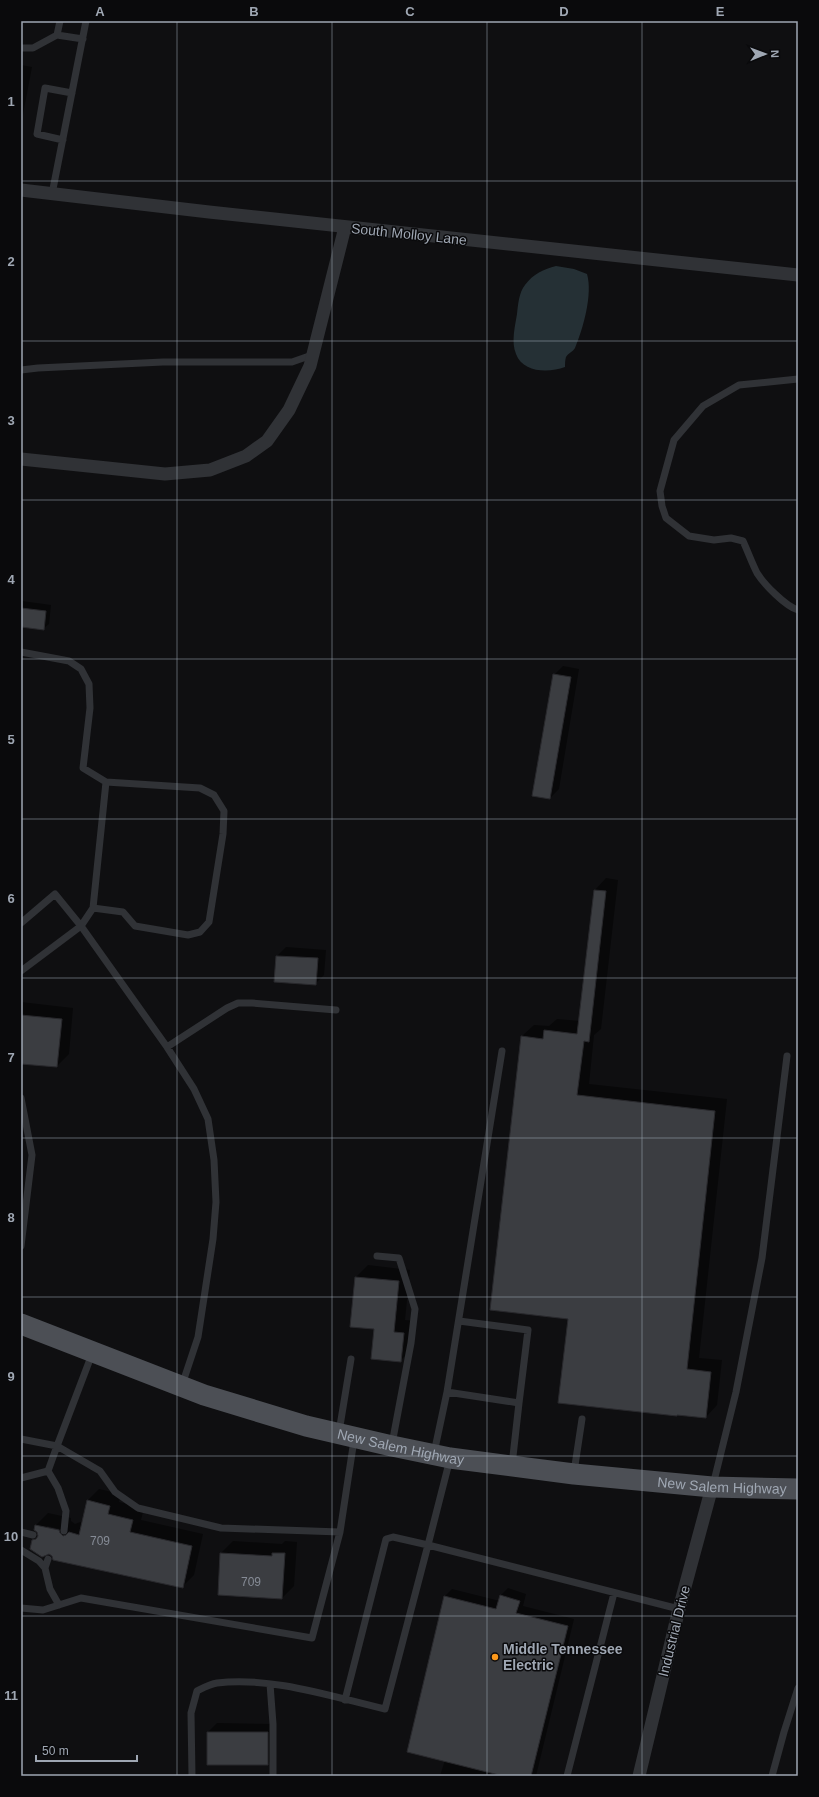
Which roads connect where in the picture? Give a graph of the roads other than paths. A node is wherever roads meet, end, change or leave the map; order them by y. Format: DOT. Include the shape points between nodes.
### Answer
graph roads {
  1 [pos="60,21"];
  2 [pos="86,21"];
  3 [pos="57,34"];
  4 [pos="83,39"];
  5 [pos="21,48"];
  6 [pos="72,93"];
  7 [pos="63,140"];
  8 [pos="21,190"];
  9 [pos="52,194"];
  10 [pos="345,227"];
  11 [pos="798,275"];
  12 [pos="312,355"];
  13 [pos="21,370"];
  14 [pos="798,379"];
  15 [pos="21,459"];
  16 [pos="798,610"];
  17 [pos="21,652"];
  18 [pos="106,782"];
  19 [pos="93,908"];
  20 [pos="21,923"];
  21 [pos="82,926"];
  22 [pos="21,971"];
  23 [pos="336,1010"];
  24 [pos="166,1047"];
  25 [pos="502,1051"];
  26 [pos="787,1056"];
  27 [pos="21,1098"];
  28 [pos="21,1246"];
  29 [pos="377,1256"];
  30 [pos="459,1322"];
  31 [pos="21,1324"];
  32 [pos="92,1353"];
  33 [pos="351,1358"];
  34 [pos="182,1387"];
  35 [pos="447,1392"];
  36 [pos="519,1403"];
  37 [pos="582,1418"];
  38 [pos="347,1436"];
  39 [pos="21,1439"];
  40 [pos="57,1446"];
  41 [pos="392,1446"];
  42 [pos="442,1457"];
  43 [pos="512,1467"];
  44 [pos="48,1471"];
  45 [pos="574,1474"];
  46 [pos="21,1478"];
  47 [pos="712,1488"];
  48 [pos="798,1489"];
  49 [pos="64,1531"];
  50 [pos="21,1532"];
  51 [pos="340,1532"];
  52 [pos="33,1535"];
  53 [pos="428,1545"];
  54 [pos="21,1550"];
  55 [pos="48,1559"];
  56 [pos="45,1568"];
  57 [pos="614,1593"];
  58 [pos="59,1605"];
  59 [pos="21,1608"];
  60 [pos="679,1609"];
  61 [pos="270,1684"];
  62 [pos="798,1688"];
  63 [pos="345,1700"];
  64 [pos="192,1776"];
  65 [pos="273,1776"];
  66 [pos="567,1776"];
  67 [pos="639,1776"];
  68 [pos="772,1776"];
  1 -- 3 [label="lane"];
  2 -- 4 [label="lane"];
  3 -- 4 [label="lane"];
  3 -- 5 [label="lane" via="33,48"];
  4 -- 6 [label="lane"];
  6 -- 7 [label="lane"];
  6 -- 7 [label="lane" via="45,88 37,134"];
  7 -- 9 [label="lane"];
  8 -- 9 [label="street, South Molloy Lane"];
  9 -- 10 [label="street, South Molloy Lane"];
  10 -- 11 [label="street, South Molloy Lane"];
  10 -- 12 [label="street"];
  12 -- 13 [label="lane" via="292,362 163,362"];
  12 -- 15 [label="street" via="310,366 289,410 267,441 246,456 210,470 165,474"];
  14 -- 16 [label="lane" via="738,385 703,406 674,440 660,491 666,518 689,536 743,541 758,573 791,608"];
  17 -- 18 [label="lane" via="70,661 81,669 89,684 90,708 84,768"];
  18 -- 19 [label="lane"];
  18 -- 19 [label="lane" via="200,788 214,795 224,811 223,834 209,922 200,932 188,935 135,926 124,912"];
  19 -- 21 [label="lane"];
  20 -- 21 [label="lane" via="55,894"];
  21 -- 22 [label="lane"];
  21 -- 24 [label="lane"];
  23 -- 24 [label="lane" via="238,1003"];
  24 -- 34 [label="lane" via="194,1089 208,1119 214,1160 216,1202 198,1337"];
  25 -- 30 [label="lane"];
  26 -- 47 [label="lane" via="762,1258 736,1392"];
  27 -- 28 [label="lane" via="32,1154"];
  29 -- 41 [label="lane" via="399,1258 415,1309"];
  30 -- 35 [label="lane"];
  30 -- 36 [label="lane" via="528,1330"];
  31 -- 32 [label="main road, New Salem Highway"];
  32 -- 34 [label="main road, New Salem Highway"];
  32 -- 40 [label="lane"];
  33 -- 38 [label="lane"];
  34 -- 38 [label="main road, New Salem Highway" via="306,1426"];
  35 -- 36 [label="lane"];
  35 -- 42 [label="lane"];
  36 -- 43 [label="lane"];
  37 -- 45 [label="lane"];
  38 -- 41 [label="main road, New Salem Highway"];
  38 -- 51 [label="lane"];
  39 -- 40 [label="lane"];
  40 -- 44 [label="lane"];
  40 -- 51 [label="lane" via="100,1471 115,1492 138,1508 221,1528"];
  41 -- 42 [label="main road, New Salem Highway"];
  42 -- 43 [label="main road, New Salem Highway"];
  42 -- 53 [label="lane"];
  43 -- 45 [label="main road, New Salem Highway"];
  44 -- 46 [label="lane"];
  44 -- 49 [label="lane" via="58,1488 66,1511"];
  45 -- 47 [label="main road, New Salem Highway"];
  47 -- 48 [label="main road, New Salem Highway"];
  47 -- 60 [label="street, Industrial Drive"];
  50 -- 52 [label="lane"];
  51 -- 58 [label="lane" via="312,1638 81,1598"];
  53 -- 57 [label="lane"];
  53 -- 63 [label="lane" via="393,1537 386,1539"];
  53 -- 63 [label="lane" via="385,1709"];
  54 -- 56 [label="lane"];
  55 -- 56 [label="lane"];
  56 -- 58 [label="lane" via="50,1589"];
  57 -- 60 [label="lane"];
  57 -- 66 [label="lane"];
  58 -- 59 [label="lane" via="43,1610"];
  60 -- 67 [label="street, Industrial Drive"];
  61 -- 63 [label="lane"];
  61 -- 64 [label="lane" via="215,1683 197,1691 190,1713"];
  61 -- 65 [label="lane"];
  62 -- 68 [label="lane"];
}
